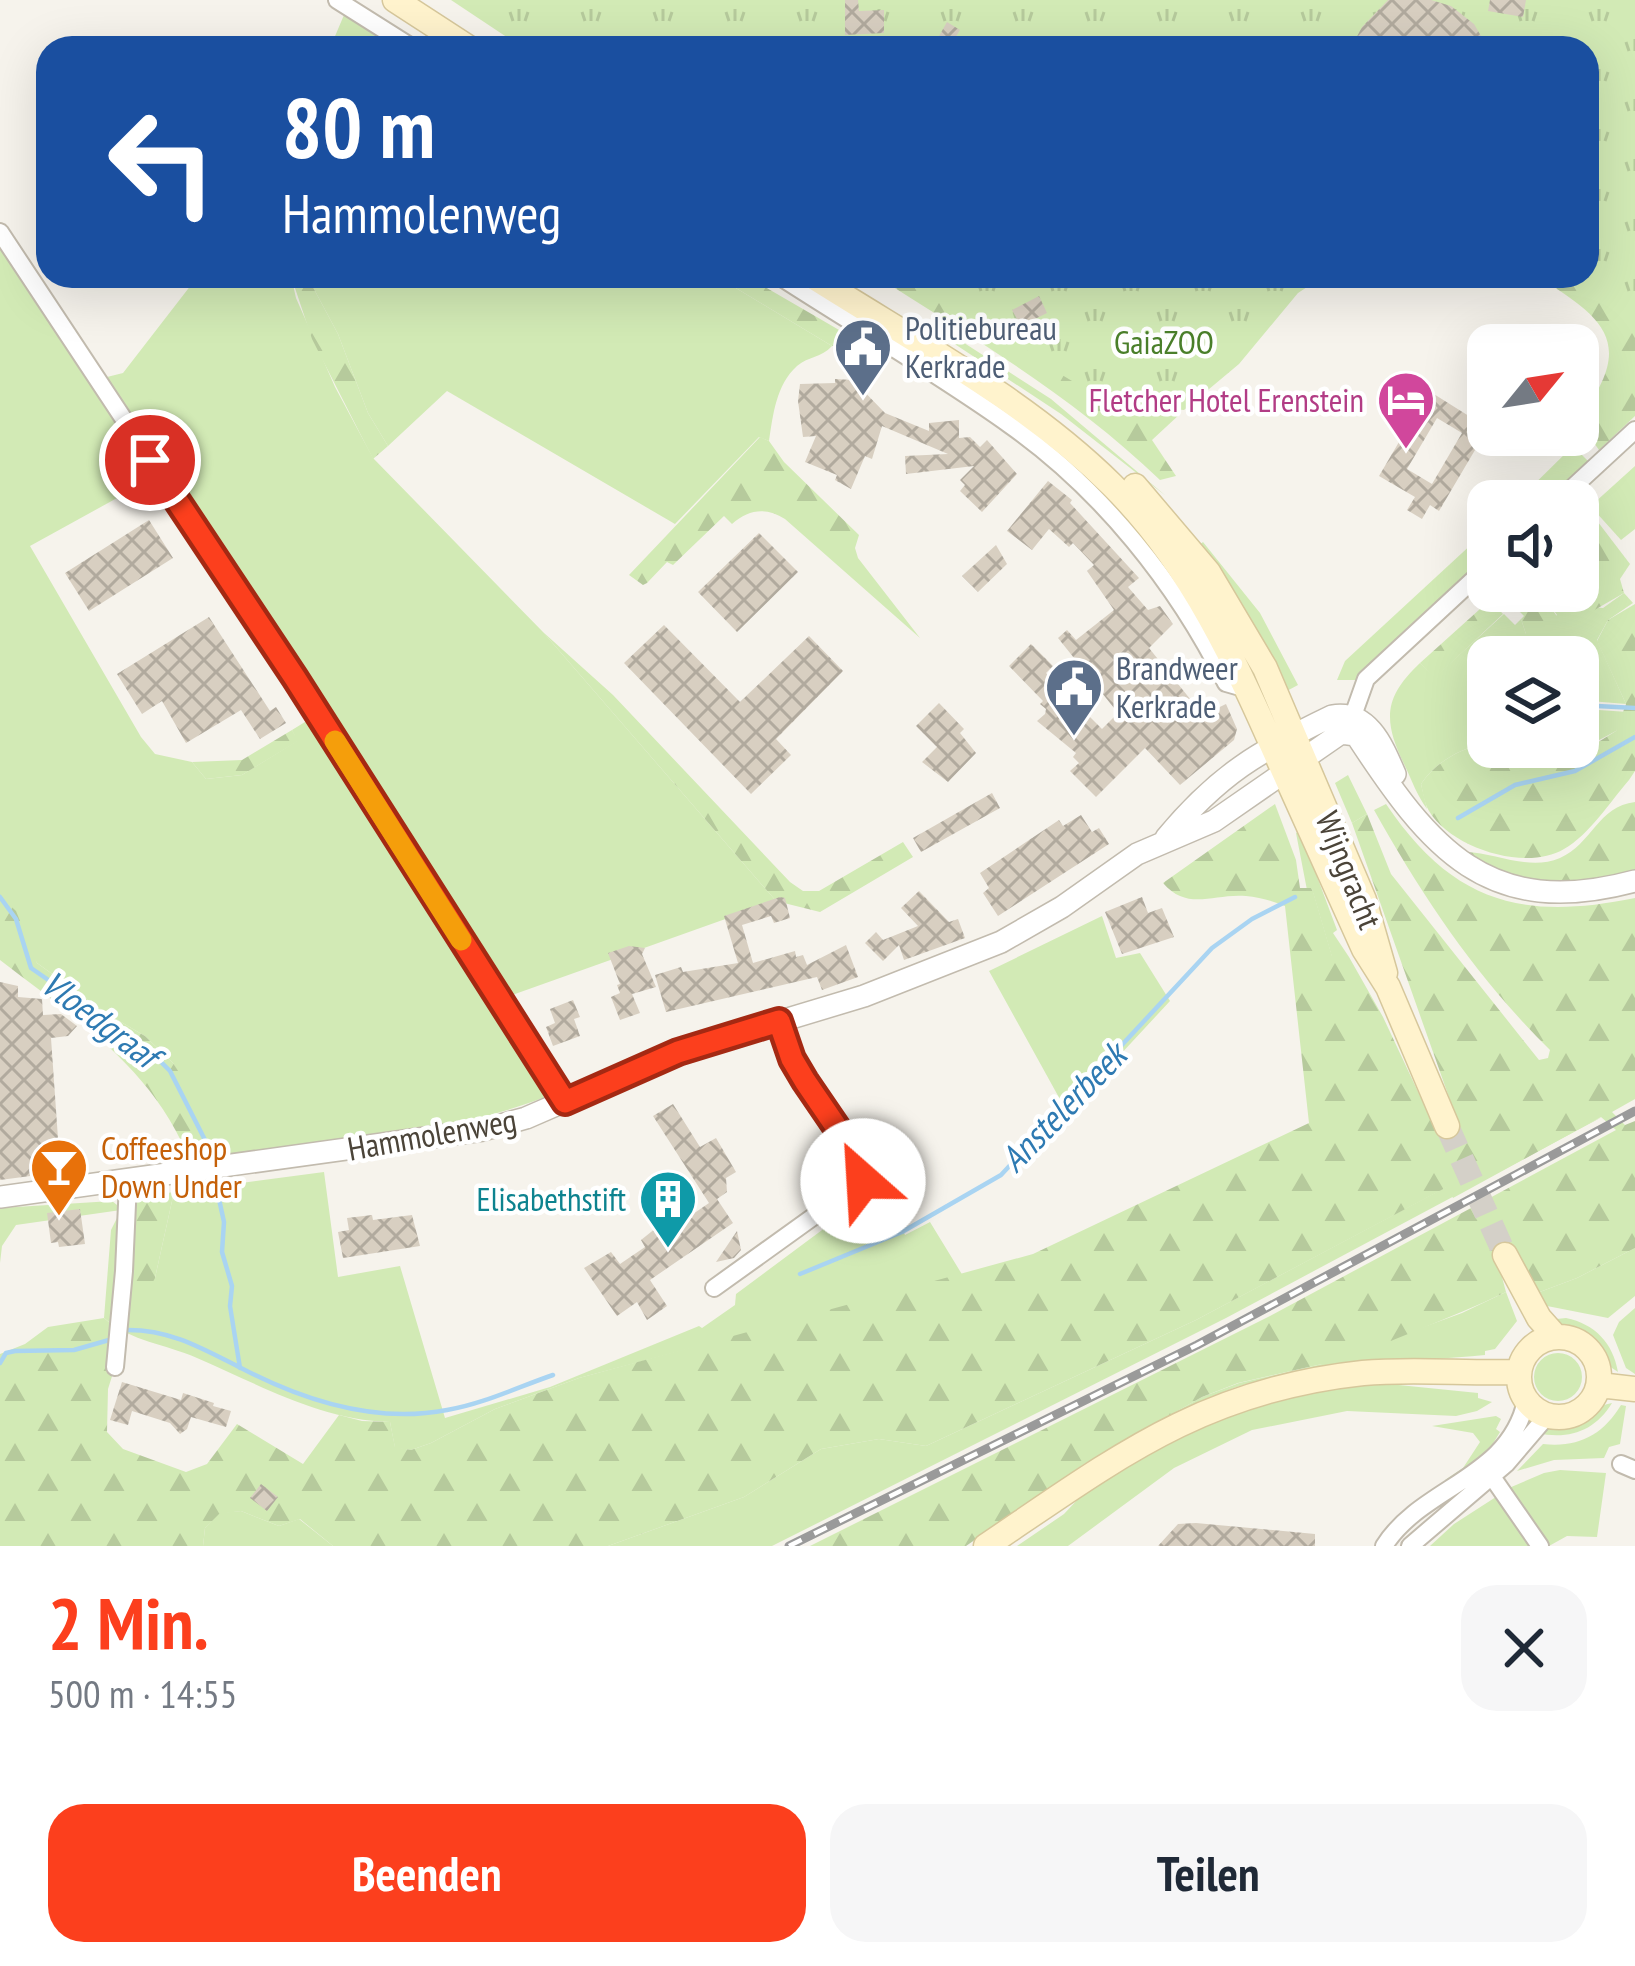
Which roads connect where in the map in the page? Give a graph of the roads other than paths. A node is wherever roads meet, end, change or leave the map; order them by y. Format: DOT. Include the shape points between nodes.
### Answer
graph roads {
  1 [pos="337,0"];
  2 [pos="395,0"];
  3 [pos="394,36"];
  4 [pos="450,36"];
  5 [pos="0,232"];
  6 [pos="36,286"];
  7 [pos="37,288"];
  8 [pos="807,288"];
  9 [pos="830,288"];
  10 [pos="850,288"];
  11 [pos="874,317"];
  12 [pos="1635,430"];
  13 [pos="1581,480"];
  14 [pos="1467,585"];
  15 [pos="1350,723"];
  16 [pos="1288,751"];
  17 [pos="1635,881"];
  18 [pos="779,1021"];
  19 [pos="565,1102"];
  20 [pos="1447,1126"];
  21 [pos="128,1182"];
  22 [pos="0,1197"];
  23 [pos="1505,1255"];
  24 [pos="1517,1282"];
  25 [pos="714,1288"];
  26 [pos="1556,1336"];
  27 [pos="1532,1347"];
  28 [pos="115,1367"];
  29 [pos="1519,1372"];
  30 [pos="1599,1385"];
  31 [pos="1635,1389"];
  32 [pos="1537,1408"];
  33 [pos="1489,1472"];
  34 [pos="986,1546"];
  35 [pos="1384,1546"];
  36 [pos="1410,1546"];
  37 [pos="1540,1546"];
  1 -- 3 [label="street"];
  2 -- 4 [label="main road"];
  5 -- 6 [label="street"];
  7 -- 19 [label="street"];
  8 -- 11 [label="street"];
  9 -- 11 [label="main road"];
  10 -- 11 [label="main road"];
  11 -- 16 [label="main road" via="1034,420 1115,488 1196,592"];
  11 -- 16 [label="main road" via="1045,409 1136,487 1226,598 1265,668"];
  12 -- 13 [label="street"];
  14 -- 15 [label="street" via="1366,679"];
  15 -- 16 [label="street"];
  15 -- 16 [label="street, Hammolenweg" via="1324,720"];
  15 -- 17 [label="street" via="1381,775 1441,846 1473,869 1510,886 1568,893"];
  16 -- 18 [label="street, Hammolenweg" via="1245,760 1165,839 1001,942 865,997"];
  16 -- 20 [label="main road, Wijngracht" via="1364,949"];
  18 -- 19 [label="street, Hammolenweg" via="678,1052"];
  18 -- 25 [label="street" via="792,1059 863,1166 863,1181"];
  19 -- 21 [label="street, Hammolenweg" via="483,1130"];
  21 -- 22 [label="street, Hammolenweg"];
  21 -- 28 [label="street"];
  23 -- 24 [label="main road"];
  24 -- 26 [label="main road"];
  24 -- 27 [label="main road"];
  26 -- 27 [label="main road"];
  26 -- 30 [label="main road" via="1589,1350"];
  27 -- 29 [label="main road"];
  29 -- 32 [label="main road"];
  29 -- 34 [label="main road" via="1366,1373 1244,1397 1158,1433"];
  30 -- 31 [label="main road"];
  30 -- 32 [label="main road" via="1580,1412"];
  32 -- 33 [label="street"];
  33 -- 35 [label="street" via="1399,1526"];
  33 -- 36 [label="street"];
  33 -- 37 [label="street"];
}
